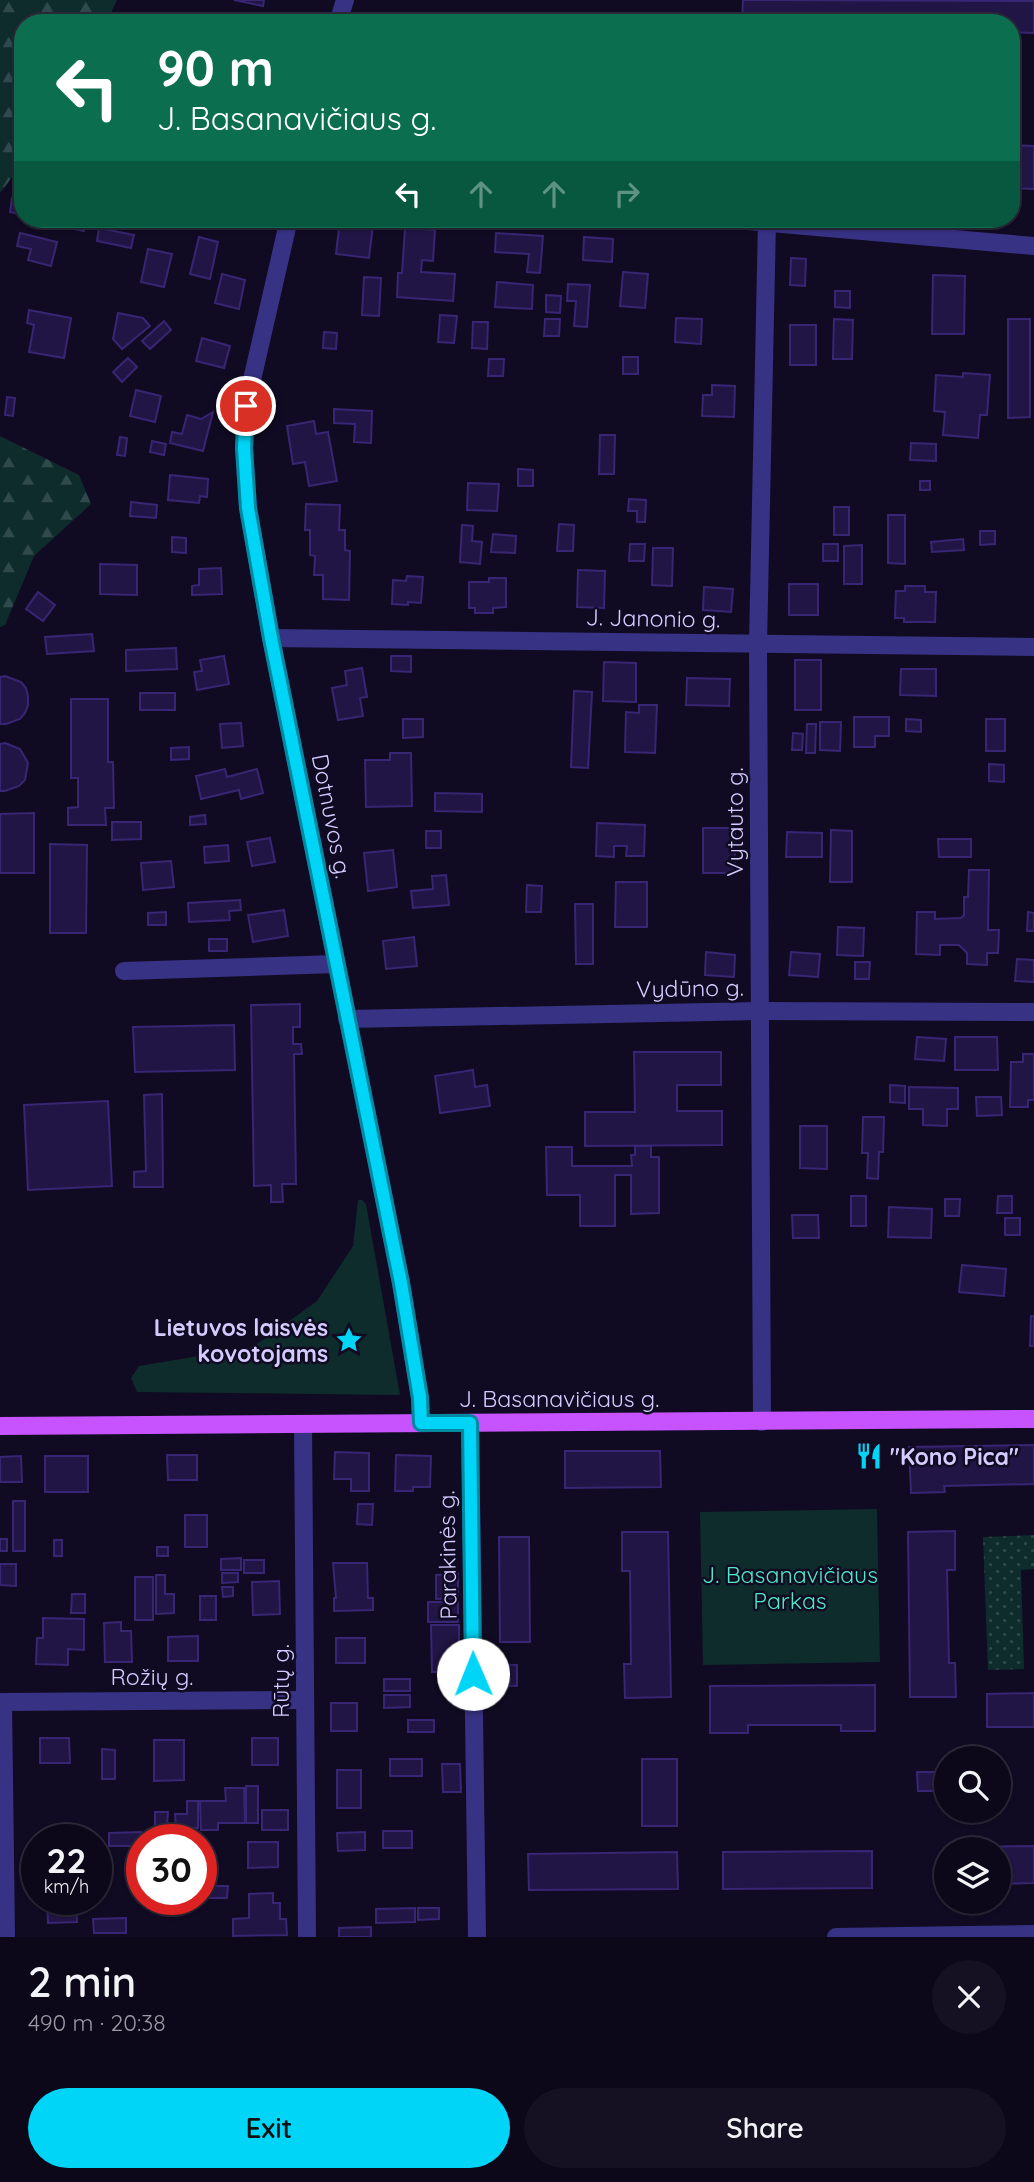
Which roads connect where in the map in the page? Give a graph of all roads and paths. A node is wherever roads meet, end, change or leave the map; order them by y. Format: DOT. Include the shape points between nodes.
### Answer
graph roads {
  1 [pos="287,228"];
  2 [pos="767,228"];
  3 [pos="834,228"];
  4 [pos="1034,246"];
  5 [pos="271,638"];
  6 [pos="758,644"];
  7 [pos="1034,647"];
  8 [pos="336,964"];
  9 [pos="124,971"];
  10 [pos="760,1011"];
  11 [pos="1034,1012"];
  12 [pos="347,1019"];
  13 [pos="1034,1419"];
  14 [pos="762,1422"];
  15 [pos="421,1423"];
  16 [pos="470,1423"];
  17 [pos="303,1424"];
  18 [pos="0,1426"];
  19 [pos="304,1700"];
  20 [pos="1,1702"];
  21 [pos="1034,1934"];
  22 [pos="6,1937"];
  23 [pos="307,1937"];
  24 [pos="477,1937"];
  25 [pos="836,1937"];
  1 -- 5 [label="street, Dotnuvos g." via="246,406 244,448 248,508"];
  2 -- 6 [label="street, Vytauto g."];
  3 -- 4 [label="street"];
  5 -- 6 [label="street, J. Janonio g."];
  5 -- 8 [label="street, Dotnuvos g."];
  6 -- 7 [label="street, J. Janonio g."];
  6 -- 10 [label="street, Vytauto g."];
  8 -- 9 [label="street"];
  8 -- 12 [label="street, Dotnuvos g."];
  10 -- 11 [label="street, Vydūno g."];
  10 -- 12 [label="street, Vydūno g."];
  10 -- 14 [label="street, Vytauto g."];
  12 -- 15 [label="street, Dotnuvos g." via="401,1283"];
  13 -- 14 [label="main road, J. Basanavičiaus g."];
  14 -- 16 [label="main road, J. Basanavičiaus g."];
  15 -- 16 [label="main road, J. Basanavičiaus g."];
  15 -- 17 [label="main road, J. Basanavičiaus g."];
  16 -- 24 [label="street, Parakinės g."];
  17 -- 18 [label="main road, J. Basanavičiaus g."];
  17 -- 19 [label="street, Rūtų g."];
  19 -- 20 [label="street, Rožių g."];
  19 -- 23 [label="street, Rūtų g."];
  20 -- 22 [label="street"];
  21 -- 25 [label="street"];
}
